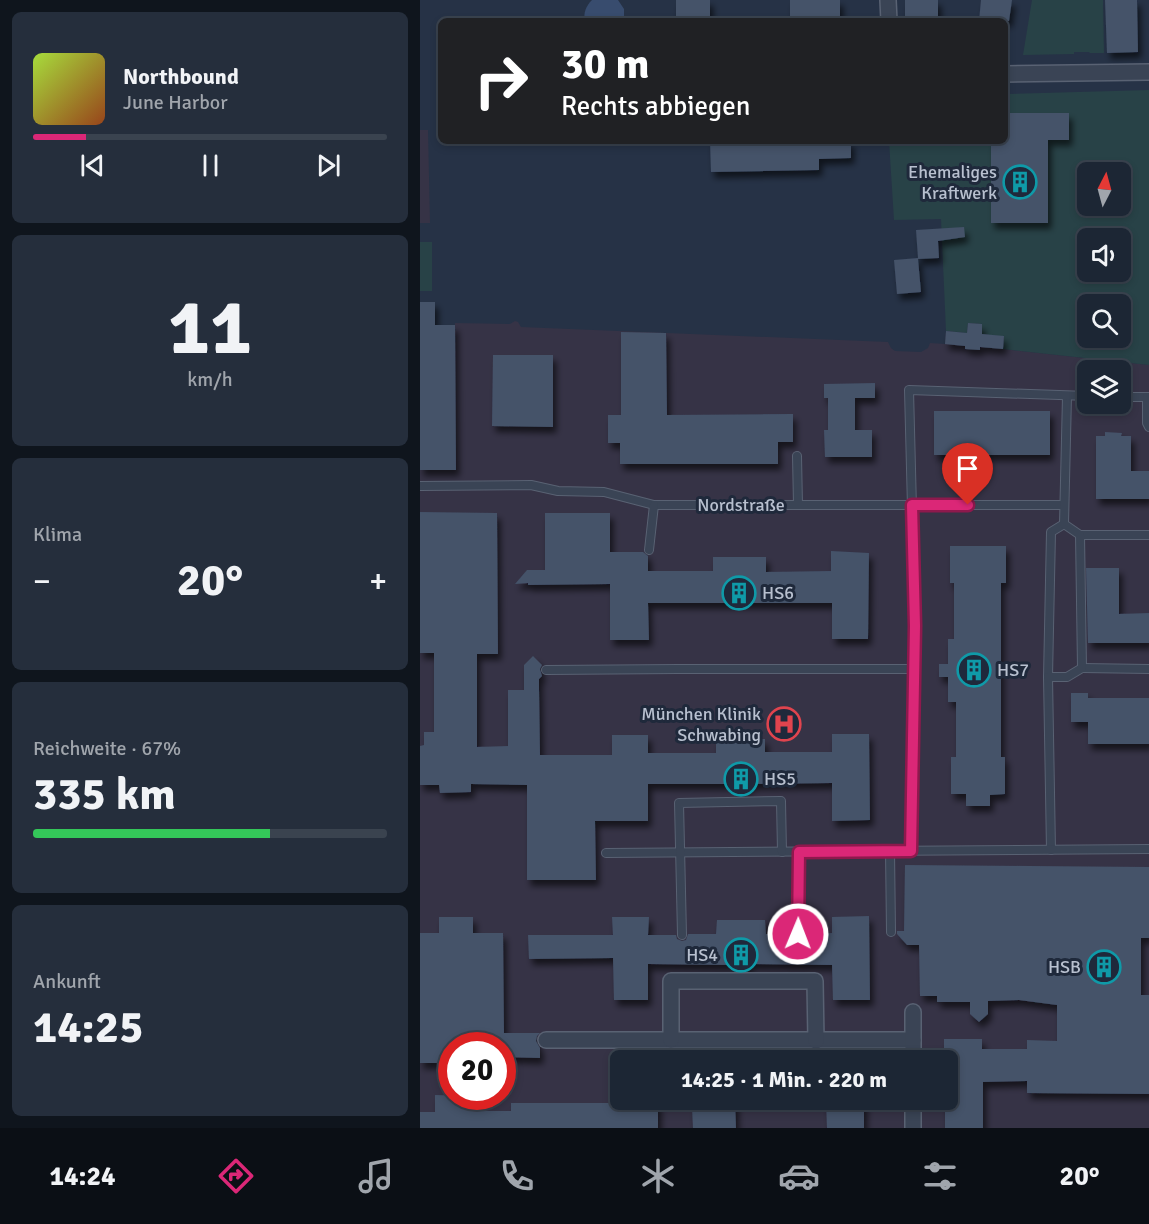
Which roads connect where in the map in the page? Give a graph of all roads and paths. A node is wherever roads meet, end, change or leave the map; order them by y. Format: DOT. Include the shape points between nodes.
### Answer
graph roads {
  1 [pos="888,0"];
  2 [pos="889,18"];
  3 [pos="1149,72"];
  4 [pos="1008,74"];
  5 [pos="1067,396"];
  6 [pos="1077,396"];
  7 [pos="1131,397"];
  8 [pos="1148,397"];
  9 [pos="1149,427"];
  10 [pos="797,456"];
  11 [pos="420,486"];
  12 [pos="798,505"];
  13 [pos="912,505"];
  14 [pos="1064,505"];
  15 [pos="654,506"];
  16 [pos="1064,524"];
  17 [pos="1080,535"];
  18 [pos="1149,535"];
  19 [pos="649,550"];
  20 [pos="1082,668"];
  21 [pos="914,669"];
  22 [pos="1149,669"];
  23 [pos="546,670"];
  24 [pos="1048,677"];
  25 [pos="1149,849"];
  26 [pos="1051,850"];
  27 [pos="890,851"];
  28 [pos="911,851"];
  29 [pos="680,852"];
  30 [pos="782,852"];
  31 [pos="799,852"];
  32 [pos="606,853"];
  33 [pos="891,932"];
  34 [pos="682,934"];
  35 [pos="798,934"];
  36 [pos="913,1012"];
  37 [pos="546,1040"];
  38 [pos="671,1040"];
  39 [pos="913,1040"];
  40 [pos="816,1041"];
  41 [pos="913,1050"];
  42 [pos="913,1110"];
  43 [pos="913,1128"];
  1 -- 2 [label="street"];
  3 -- 4 [label="street"];
  5 -- 6 [label="lane"];
  5 -- 13 [label="lane" via="909,390"];
  5 -- 14 [label="lane"];
  7 -- 8 [label="lane"];
  8 -- 9 [label="lane"];
  10 -- 12 [label="lane"];
  11 -- 15 [label="lane, Nordstraße" via="531,485 558,491 604,492"];
  12 -- 13 [label="lane, Nordstraße"];
  12 -- 15 [label="lane, Nordstraße"];
  13 -- 14 [label="lane, Nordstraße"];
  13 -- 21 [label="lane"];
  14 -- 16 [label="lane"];
  15 -- 19 [label="lane"];
  16 -- 17 [label="lane"];
  16 -- 24 [label="lane" via="1051,532"];
  17 -- 18 [label="lane"];
  17 -- 20 [label="lane"];
  20 -- 22 [label="lane"];
  20 -- 24 [label="lane" via="1067,677"];
  21 -- 23 [label="lane"];
  21 -- 28 [label="lane"];
  24 -- 26 [label="lane"];
  25 -- 26 [label="lane"];
  26 -- 28 [label="lane"];
  27 -- 28 [label="lane"];
  27 -- 31 [label="lane"];
  27 -- 33 [label="lane"];
  29 -- 30 [label="lane"];
  29 -- 30 [label="lane" via="680,803 781,801"];
  29 -- 32 [label="lane"];
  29 -- 34 [label="lane"];
  30 -- 31 [label="lane"];
  31 -- 35 [label="lane"];
  36 -- 39 [label="street"];
  37 -- 38 [label="street"];
  38 -- 40 [label="street"];
  38 -- 40 [label="street" via="670,981 815,981"];
  39 -- 40 [label="street"];
  39 -- 41 [label="street"];
  42 -- 43 [label="street"];
}
